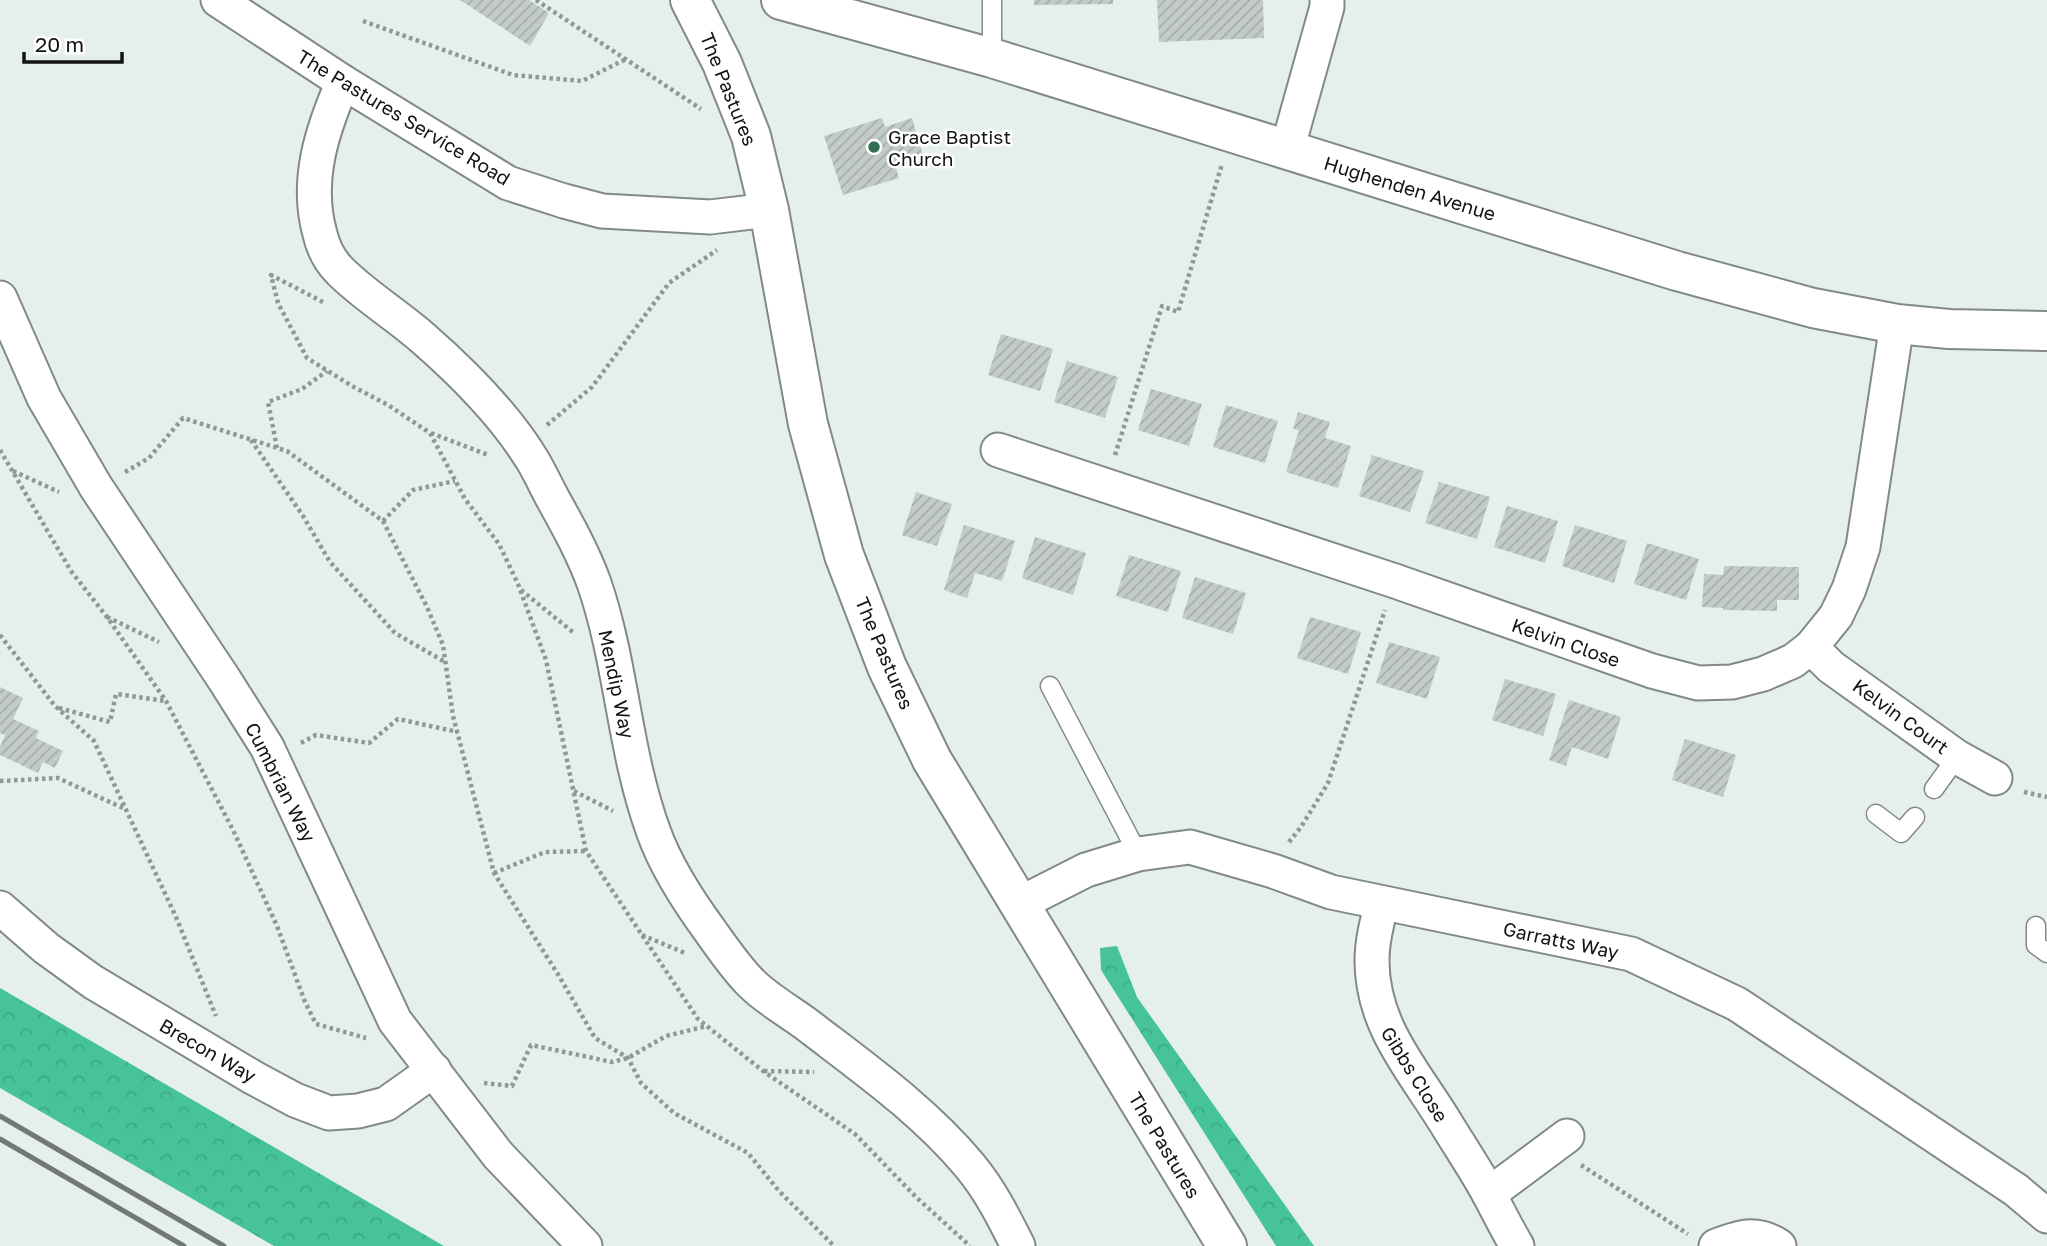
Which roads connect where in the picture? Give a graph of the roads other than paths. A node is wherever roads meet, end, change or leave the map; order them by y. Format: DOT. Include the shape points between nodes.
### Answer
graph roads {
  1 [pos="218,0"];
  2 [pos="690,0"];
  3 [pos="781,0"];
  4 [pos="992,0"];
  5 [pos="1326,0"];
  6 [pos="992,58"];
  7 [pos="343,82"];
  8 [pos="1287,150"];
  9 [pos="769,210"];
  10 [pos="0,298"];
  11 [pos="1897,324"];
  12 [pos="2047,331"];
  13 [pos="998,450"];
  14 [pos="1811,647"];
  15 [pos="1050,686"];
  16 [pos="1957,757"];
  17 [pos="1995,778"];
  18 [pos="1934,789"];
  19 [pos="1876,814"];
  20 [pos="1915,817"];
  21 [pos="1138,854"];
  22 [pos="1382,903"];
  23 [pos="1019,904"];
  24 [pos="0,908"];
  25 [pos="2036,926"];
  26 [pos="2047,953"];
  27 [pos="434,1070"];
  28 [pos="1560,1141"];
  29 [pos="1489,1194"];
  30 [pos="2047,1216"];
  31 [pos="1706,1242"];
  32 [pos="585,1246"];
  33 [pos="1018,1246"];
  34 [pos="1227,1246"];
  35 [pos="1517,1246"];
  36 [pos="1779,1246"];
  1 -- 7 [label="street, The Pastures Service Road"];
  2 -- 9 [label="street, The Pastures" via="747,127"];
  3 -- 6 [label="street, Hughenden Avenue"];
  4 -- 6 [label="lane"];
  5 -- 8 [label="street"];
  6 -- 8 [label="street, Hughenden Avenue"];
  7 -- 9 [label="street, The Pastures Service Road" via="508,183 564,201 602,211 657,215 710,217"];
  7 -- 33 [label="street, Mendip Way" via="319,146 314,181 314,215 323,244 338,269 424,339 500,415 525,449 577,542 594,583 654,835 684,893 752,983 940,1133 972,1168"];
  8 -- 11 [label="street, Hughenden Avenue" via="1677,271 1813,308"];
  9 -- 23 [label="street, The Pastures" via="808,424 844,555 887,667 932,760"];
  10 -- 27 [label="street, Cumbrian Way" via="44,398 96,487 271,756 395,1021"];
  11 -- 12 [label="street, Hughenden Avenue"];
  11 -- 14 [label="street, Kelvin Close" via="1863,547 1836,616"];
  13 -- 14 [label="street, Kelvin Close" via="1698,683 1732,682 1763,674"];
  14 -- 16 [label="street, Kelvin Court" via="1831,667"];
  15 -- 21 [label="lane"];
  16 -- 17 [label="street, Kelvin Court"];
  16 -- 18 [label="lane"];
  19 -- 20 [label="lane" via="1901,833"];
  21 -- 22 [label="street, Garratts Way" via="1190,847 1331,892"];
  21 -- 23 [label="street, Garratts Way" via="1086,870"];
  22 -- 29 [label="street, Gibbs Close" via="1371,961 1382,1019"];
  22 -- 30 [label="street, Garratts Way" via="1631,954 1726,998 2016,1189"];
  23 -- 34 [label="street, The Pastures"];
  24 -- 27 [label="street, Brecon Way" via="93,982 254,1078 329,1113 386,1104"];
  25 -- 26 [label="lane" via="2036,945"];
  27 -- 32 [label="street, Cumbrian Way" via="498,1155"];
  28 -- 29 [label="street"];
  29 -- 35 [label="street, Gibbs Close"];
  31 -- 36 [label="street" via="1743,1236"];
}
